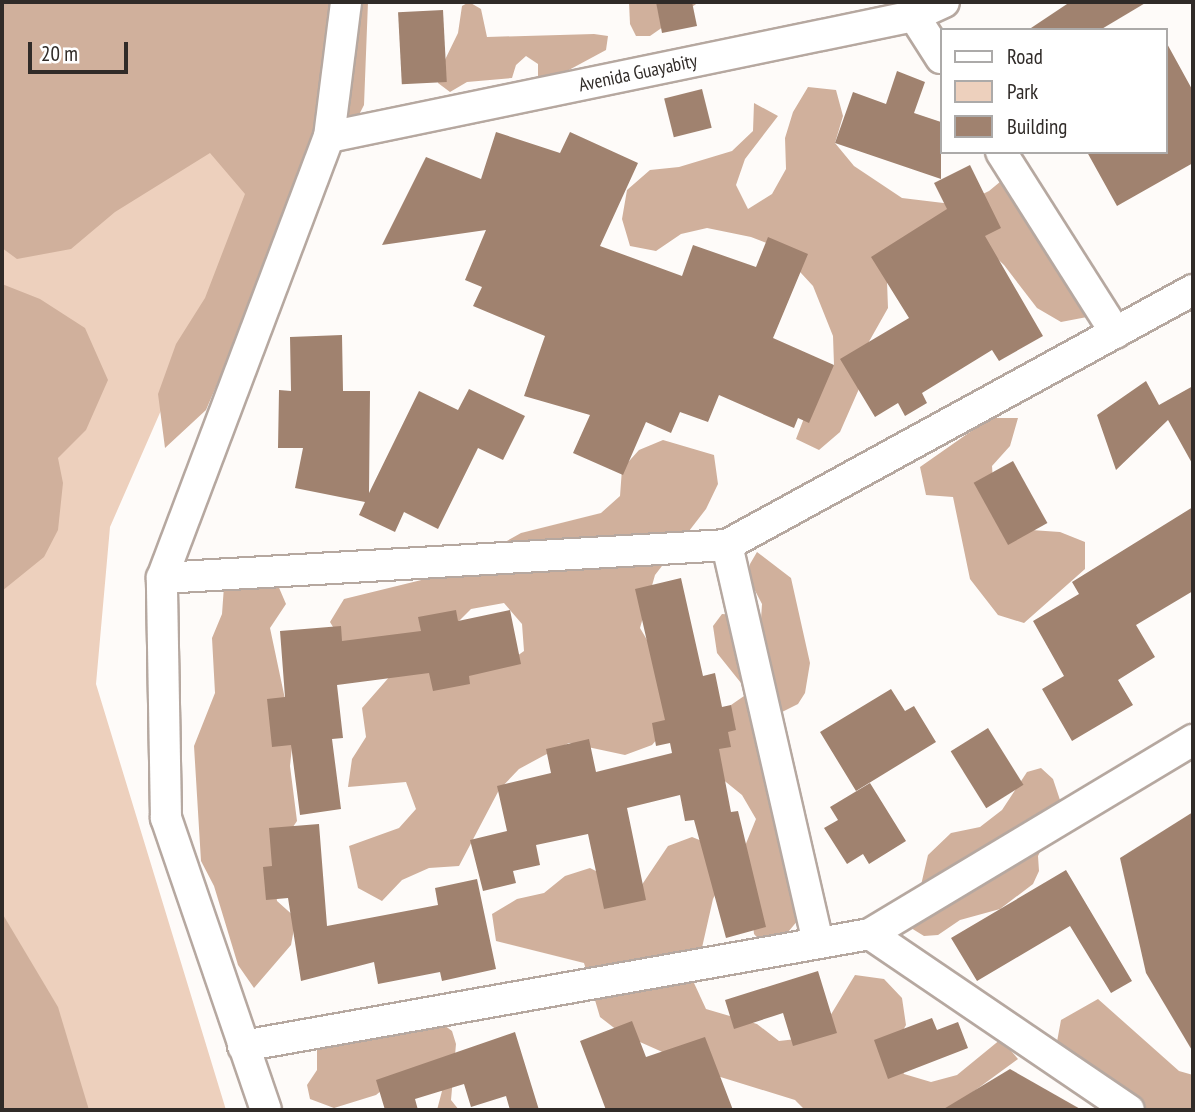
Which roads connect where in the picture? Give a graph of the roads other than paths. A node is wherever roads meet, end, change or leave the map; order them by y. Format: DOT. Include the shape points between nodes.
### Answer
graph roads {
  1 [pos="346,2"];
  2 [pos="944,2"];
  3 [pos="914,16"];
  4 [pos="940,56"];
  5 [pos="329,137"];
  6 [pos="1002,154"];
  7 [pos="1193,290"];
  8 [pos="1116,333"];
  9 [pos="727,545"];
  10 [pos="162,578"];
  11 [pos="1193,740"];
  12 [pos="870,934"];
  13 [pos="818,943"];
  14 [pos="243,1046"];
  15 [pos="266,1110"];
  16 [pos="1129,1110"];
  1 -- 5 [label="street"];
  2 -- 3 [label="street, Avenida Guayabity"];
  3 -- 4 [label="street"];
  3 -- 5 [label="street, Avenida Guayabity"];
  5 -- 10 [label="street"];
  6 -- 8 [label="street"];
  7 -- 8 [label="street"];
  8 -- 9 [label="street"];
  9 -- 10 [label="street"];
  9 -- 13 [label="street"];
  10 -- 14 [label="street" via="166,818"];
  11 -- 12 [label="street"];
  12 -- 13 [label="street"];
  12 -- 16 [label="street"];
  13 -- 14 [label="street"];
  14 -- 15 [label="street"];
}
